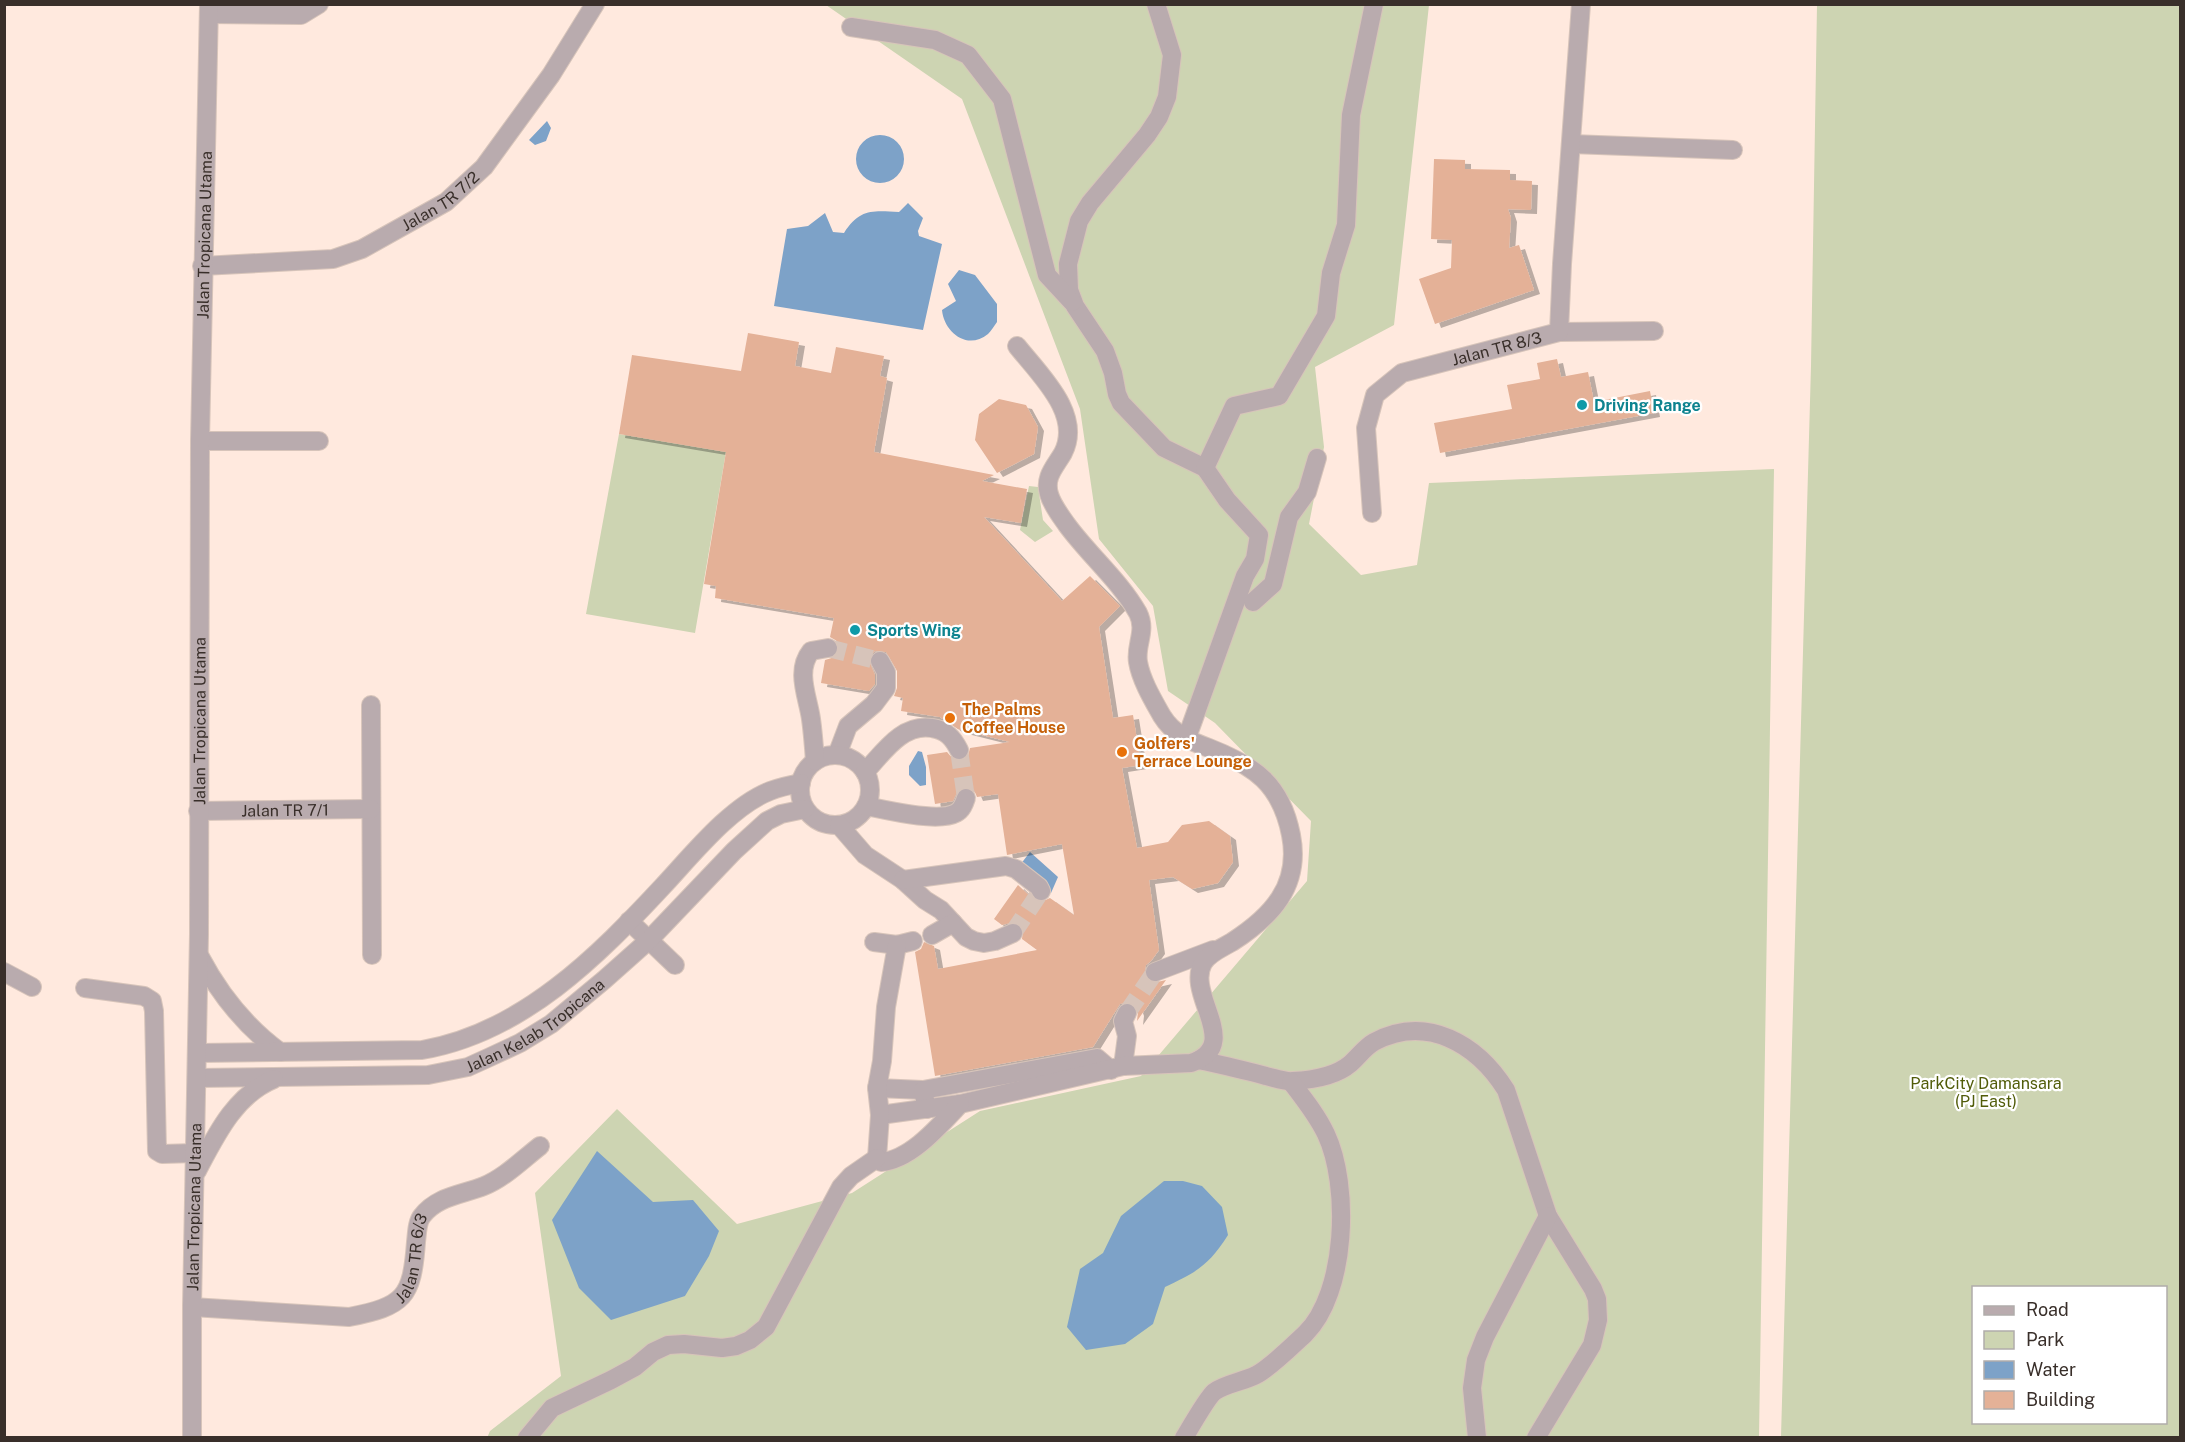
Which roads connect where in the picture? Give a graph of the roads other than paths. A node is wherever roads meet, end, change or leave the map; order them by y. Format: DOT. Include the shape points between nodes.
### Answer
graph roads {
  1 [pos="319,4"];
  2 [pos="594,4"];
  3 [pos="1156,4"];
  4 [pos="1374,4"];
  5 [pos="1581,4"];
  6 [pos="209,9"];
  7 [pos="851,27"];
  8 [pos="1571,144"];
  9 [pos="1733,150"];
  10 [pos="202,266"];
  11 [pos="1075,306"];
  12 [pos="1654,331"];
  13 [pos="1558,332"];
  14 [pos="1017,346"];
  15 [pos="200,441"];
  16 [pos="319,441"];
  17 [pos="1317,458"];
  18 [pos="1205,468"];
  19 [pos="1372,513"];
  20 [pos="1245,576"];
  21 [pos="1253,602"];
  22 [pos="828,648"];
  23 [pos="1216,656"];
  24 [pos="880,661"];
  25 [pos="370,705"];
  26 [pos="1186,740"];
  27 [pos="959,750"];
  28 [pos="837,755"];
  29 [pos="815,761"];
  30 [pos="865,772"];
  31 [pos="801,783"];
  32 [pos="966,798"];
  33 [pos="866,806"];
  34 [pos="370,809"];
  35 [pos="805,809"];
  36 [pos="198,811"];
  37 [pos="839,825"];
  38 [pos="903,880"];
  39 [pos="1041,891"];
  40 [pos="629,921"];
  41 [pos="953,923"];
  42 [pos="1013,933"];
  43 [pos="932,935"];
  44 [pos="649,940"];
  45 [pos="874,942"];
  46 [pos="1226,946"];
  47 [pos="199,955"];
  48 [pos="372,956"];
  49 [pos="675,965"];
  50 [pos="4,972"];
  51 [pos="1155,972"];
  52 [pos="32,987"];
  53 [pos="85,988"];
  54 [pos="1127,1013"];
  55 [pos="280,1052"];
  56 [pos="197,1053"];
  57 [pos="1199,1060"];
  58 [pos="1117,1068"];
  59 [pos="197,1077"];
  60 [pos="278,1077"];
  61 [pos="1291,1082"];
  62 [pos="878,1088"];
  63 [pos="923,1090"];
  64 [pos="960,1104"];
  65 [pos="927,1109"];
  66 [pos="879,1115"];
  67 [pos="540,1146"];
  68 [pos="195,1153"];
  69 [pos="877,1158"];
  70 [pos="196,1173"];
  71 [pos="1548,1216"];
  72 [pos="192,1307"];
  73 [pos="192,1437"];
  74 [pos="526,1437"];
  75 [pos="1184,1437"];
  76 [pos="1477,1437"];
  77 [pos="1536,1437"];
  1 -- 6 [label="street" via="301,15"];
  2 -- 10 [label="street, Jalan TR 7/2" via="551,75 484,167 446,202 362,249 333,259"];
  3 -- 11 [label="street" via="1172,55 1167,97 1147,135 1089,203 1079,221 1068,264 1069,290"];
  4 -- 18 [label="street" via="1351,115 1346,225 1331,273 1326,316 1279,396 1234,406"];
  5 -- 8 [label="street, Jalan TR 8/3"];
  6 -- 10 [label="street, Jalan Tropicana Utama"];
  7 -- 11 [label="street" via="935,40 968,55 1002,99 1047,275"];
  8 -- 9 [label="street"];
  8 -- 13 [label="street, Jalan TR 8/3"];
  10 -- 15 [label="street, Jalan Tropicana Utama"];
  11 -- 18 [label="street" via="1105,351 1121,403 1164,448"];
  12 -- 13 [label="street"];
  13 -- 19 [label="street, Jalan TR 8/3" via="1402,373 1375,395 1366,428"];
  14 -- 26 [label="street" via="1054,392 1067,424 1066,445 1048,476 1051,500 1137,611 1143,630 1138,652 1140,669 1168,724"];
  15 -- 16 [label="street"];
  15 -- 36 [label="street, Jalan Tropicana Utama"];
  17 -- 21 [label="street" via="1307,492 1289,517 1273,584"];
  18 -- 20 [label="street" via="1259,535 1255,558"];
  20 -- 21 [label="street"];
  20 -- 23 [label="street"];
  21 -- 23 [label="street"];
  22 -- 29 [label="street" via="811,651 804,663"];
  23 -- 26 [label="street"];
  24 -- 28 [label="street" via="886,678 883,695 848,726"];
  25 -- 34 [label="street"];
  26 -- 46 [label="street" via="1239,759 1261,775 1281,802 1292,837 1290,875 1276,906"];
  27 -- 30 [label="street" via="947,733 937,728 916,728 894,740"];
  28 -- 29 [label="street"];
  28 -- 30 [label="street" via="858,764"];
  29 -- 31 [label="street" via="803,774"];
  30 -- 33 [label="street" via="869,783"];
  31 -- 35 [label="street" via="800,797"];
  31 -- 40 [label="street, Jalan Kelab Tropicana" via="768,792 736,813"];
  32 -- 33 [label="street" via="956,813 941,816"];
  33 -- 37 [label="street" via="850,822"];
  34 -- 36 [label="street, Jalan TR 7/1"];
  34 -- 48 [label="street"];
  35 -- 37 [label="street" via="820,822"];
  35 -- 44 [label="street, Jalan Kelab Tropicana" via="774,817 755,831"];
  36 -- 47 [label="street, Jalan Tropicana Utama"];
  37 -- 38 [label="street" via="865,855"];
  38 -- 39 [label="street" via="1006,866 1016,869"];
  38 -- 41 [label="street"];
  40 -- 44 [label="street"];
  40 -- 55 [label="street, Jalan Kelab Tropicana" via="564,982 518,1013 479,1032 422,1050"];
  41 -- 42 [label="street" via="974,941 995,941"];
  41 -- 43 [label="street"];
  44 -- 49 [label="street"];
  44 -- 60 [label="street, Jalan Kelab Tropicana" via="551,1024 468,1067 428,1075"];
  45 -- 62 [label="street" via="905,943 886,1007"];
  46 -- 51 [label="street"];
  46 -- 57 [label="street" via="1209,956 1199,973 1214,1034 1210,1049"];
  47 -- 55 [label="street" via="235,1008"];
  47 -- 56 [label="street, Jalan Tropicana Utama"];
  50 -- 52 [label="street"];
  53 -- 68 [label="street" via="144,996 152,1001 156,1151"];
  54 -- 58 [label="street" via="1123,1021 1127,1036"];
  55 -- 56 [label="street, Jalan Kelab Tropicana"];
  56 -- 59 [label="street, Jalan Tropicana Utama"];
  57 -- 58 [label="street"];
  57 -- 61 [label="street"];
  58 -- 63 [label="street" via="1096,1058"];
  58 -- 64 [label="street"];
  59 -- 60 [label="street, Jalan Kelab Tropicana"];
  59 -- 68 [label="street, Jalan Tropicana Utama"];
  60 -- 70 [label="street" via="261,1084 230,1114"];
  61 -- 71 [label="street" via="1338,1071 1371,1044 1401,1033 1435,1033 1466,1047 1496,1074 1506,1090"];
  61 -- 75 [label="street" via="1323,1128 1334,1160 1341,1229 1332,1285 1307,1332 1258,1375 1214,1392"];
  62 -- 63 [label="street"];
  62 -- 66 [label="street"];
  63 -- 65 [label="street"];
  64 -- 65 [label="street"];
  64 -- 69 [label="street" via="923,1142 890,1160 880,1162"];
  65 -- 66 [label="street"];
  66 -- 69 [label="street"];
  67 -- 72 [label="street, Jalan TR 6/3" via="484,1186 430,1207 420,1218 408,1290 395,1304 349,1317"];
  68 -- 70 [label="street, Jalan Tropicana Utama"];
  69 -- 74 [label="street" via="841,1187 766,1327 750,1340 723,1348 668,1345 619,1376 552,1408"];
  70 -- 72 [label="street, Jalan Tropicana Utama"];
  71 -- 76 [label="street" via="1476,1360 1472,1388"];
  71 -- 77 [label="street" via="1593,1289 1599,1309 1592,1345"];
  72 -- 73 [label="street, Jalan Tropicana Utama"];
}
